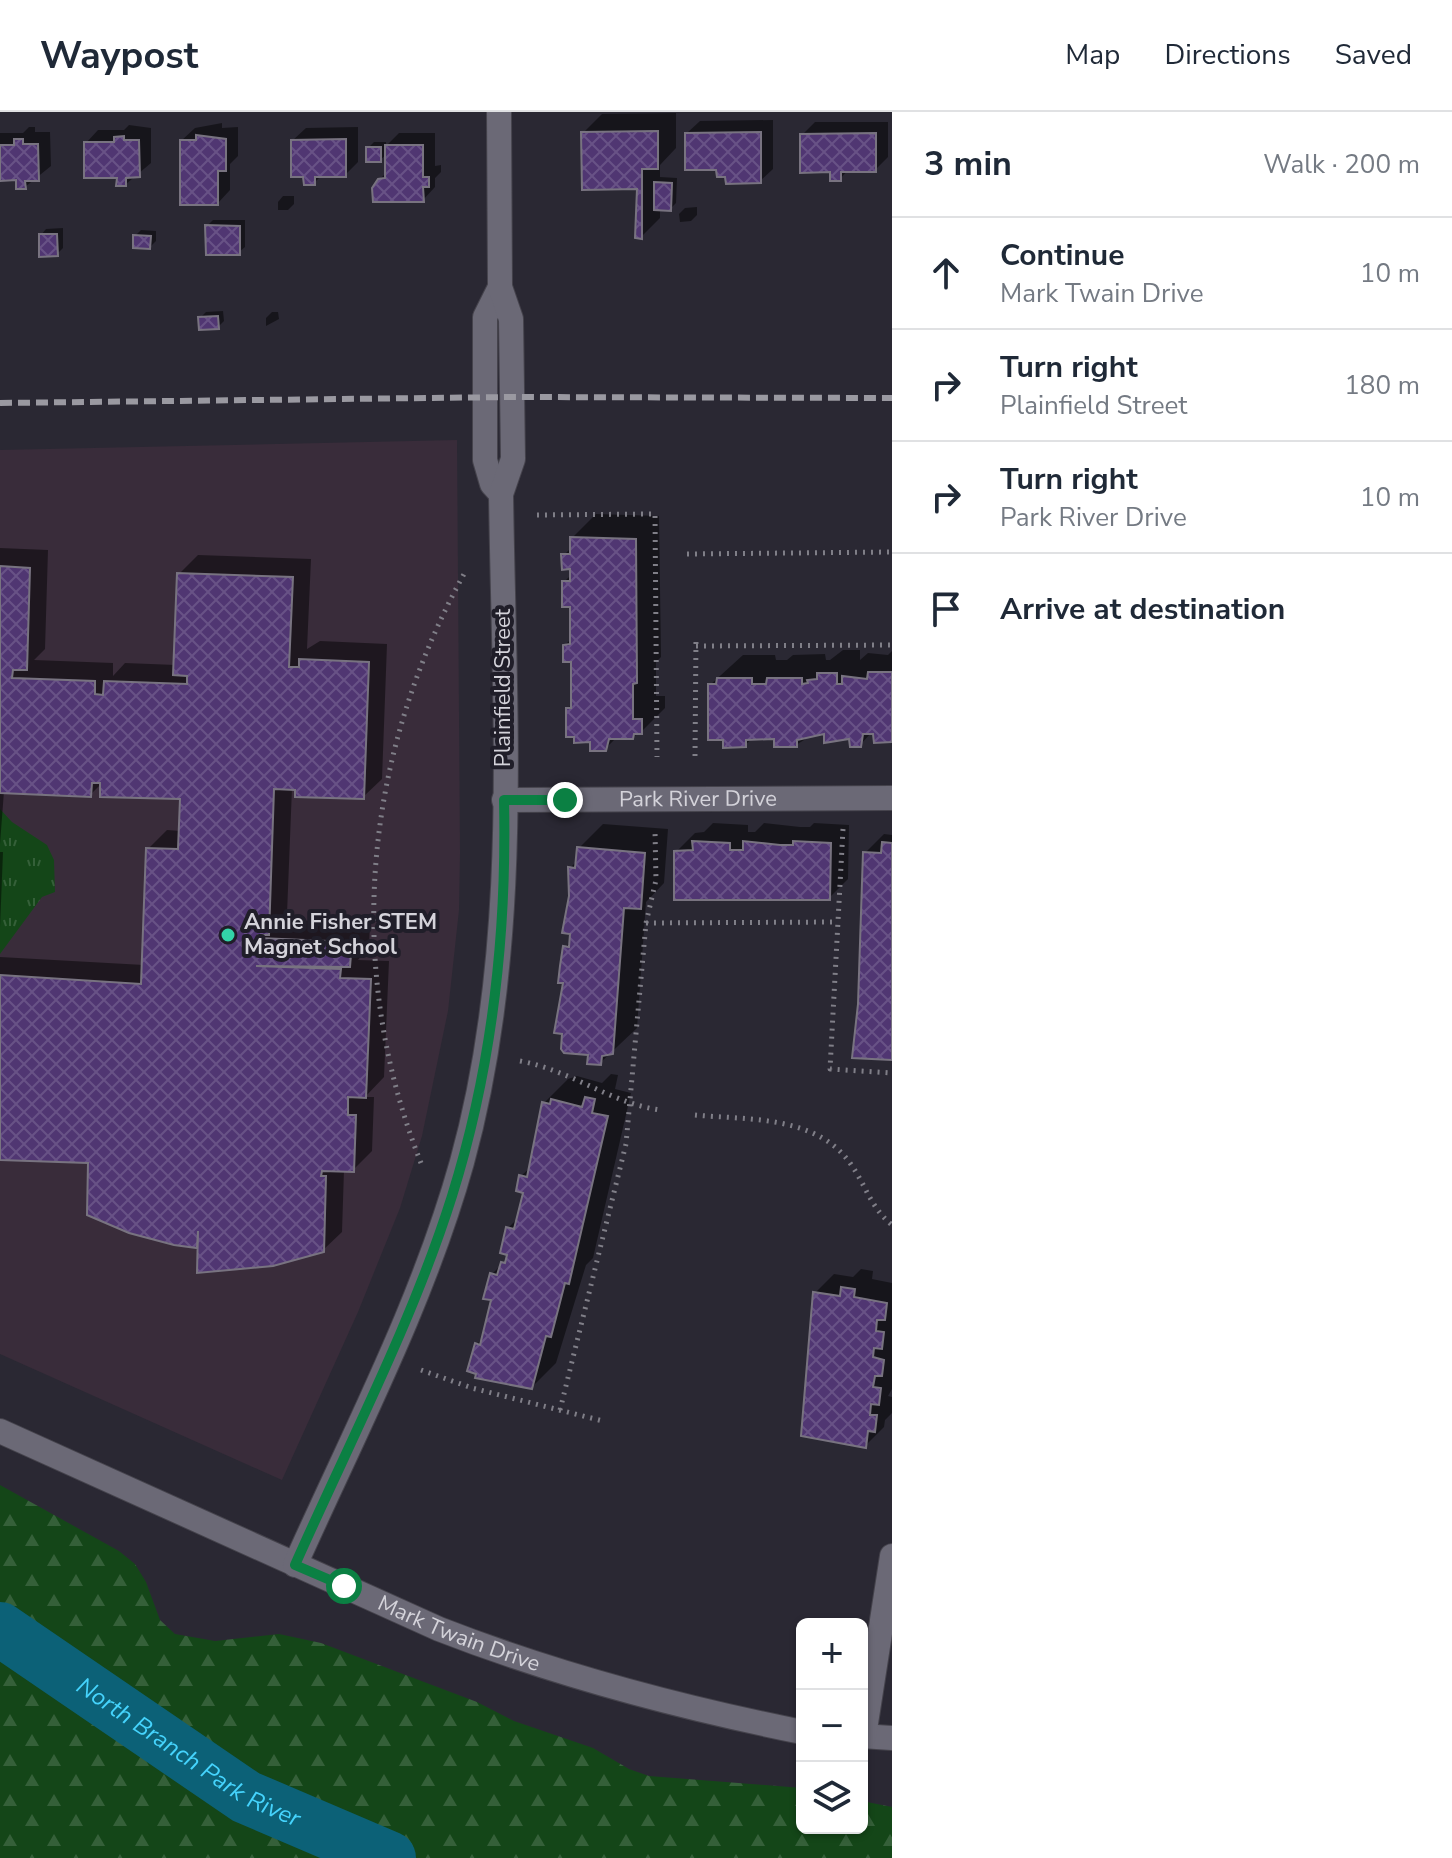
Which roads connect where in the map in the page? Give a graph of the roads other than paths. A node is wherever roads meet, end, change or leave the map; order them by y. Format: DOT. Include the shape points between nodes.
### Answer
graph roads {
  1 [pos="499,112"];
  2 [pos="892,798"];
  3 [pos="504,800"];
  4 [pos="0,1431"];
  5 [pos="892,1556"];
  6 [pos="295,1565"];
  7 [pos="868,1705"];
  8 [pos="796,1731"];
  9 [pos="868,1736"];
  10 [pos="892,1738"];
  1 -- 3 [label="street, Plainfield Street" via="500,287 485,317 484,382 485,460 501,494"];
  2 -- 3 [label="street, Park River Drive"];
  3 -- 6 [label="street, Plainfield Street" via="498,974 462,1162 411,1305"];
  4 -- 6 [label="street, Mark Twain Drive"];
  5 -- 7 [label="street"];
  6 -- 8 [label="street, Mark Twain Drive" via="526,1661 712,1714"];
  9 -- 10 [label="street"];
}
